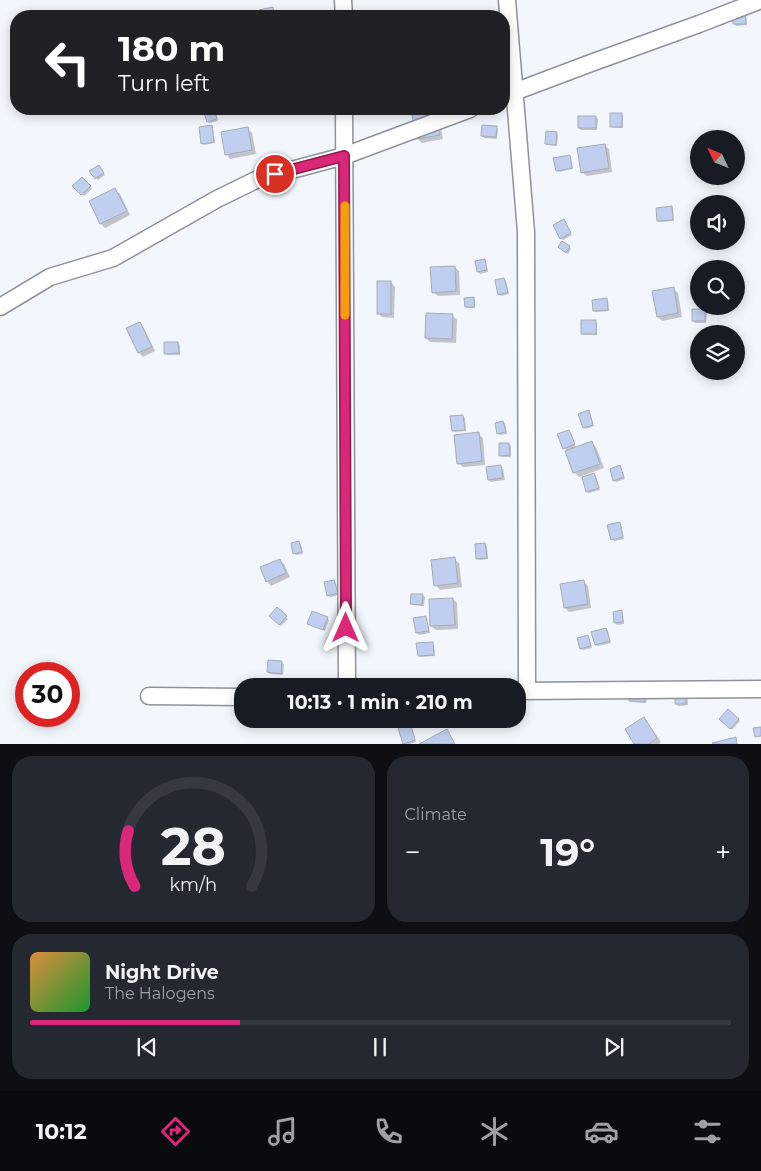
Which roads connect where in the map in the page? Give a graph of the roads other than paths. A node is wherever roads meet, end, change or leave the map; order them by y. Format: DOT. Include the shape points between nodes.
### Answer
graph roads {
  1 [pos="760,0"];
  2 [pos="510,94"];
  3 [pos="510,102"];
  4 [pos="344,115"];
  5 [pos="454,115"];
  6 [pos="344,156"];
  7 [pos="0,307"];
  8 [pos="346,678"];
  9 [pos="522,678"];
  10 [pos="761,689"];
  11 [pos="526,690"];
  12 [pos="149,696"];
  13 [pos="234,697"];
  1 -- 2 [label="street"];
  3 -- 9 [label="street" via="526,232"];
  4 -- 6 [label="street"];
  5 -- 6 [label="street"];
  6 -- 7 [label="street" via="258,179 112,258 50,277"];
  6 -- 8 [label="street"];
  10 -- 11 [label="street"];
  12 -- 13 [label="street"];
}
